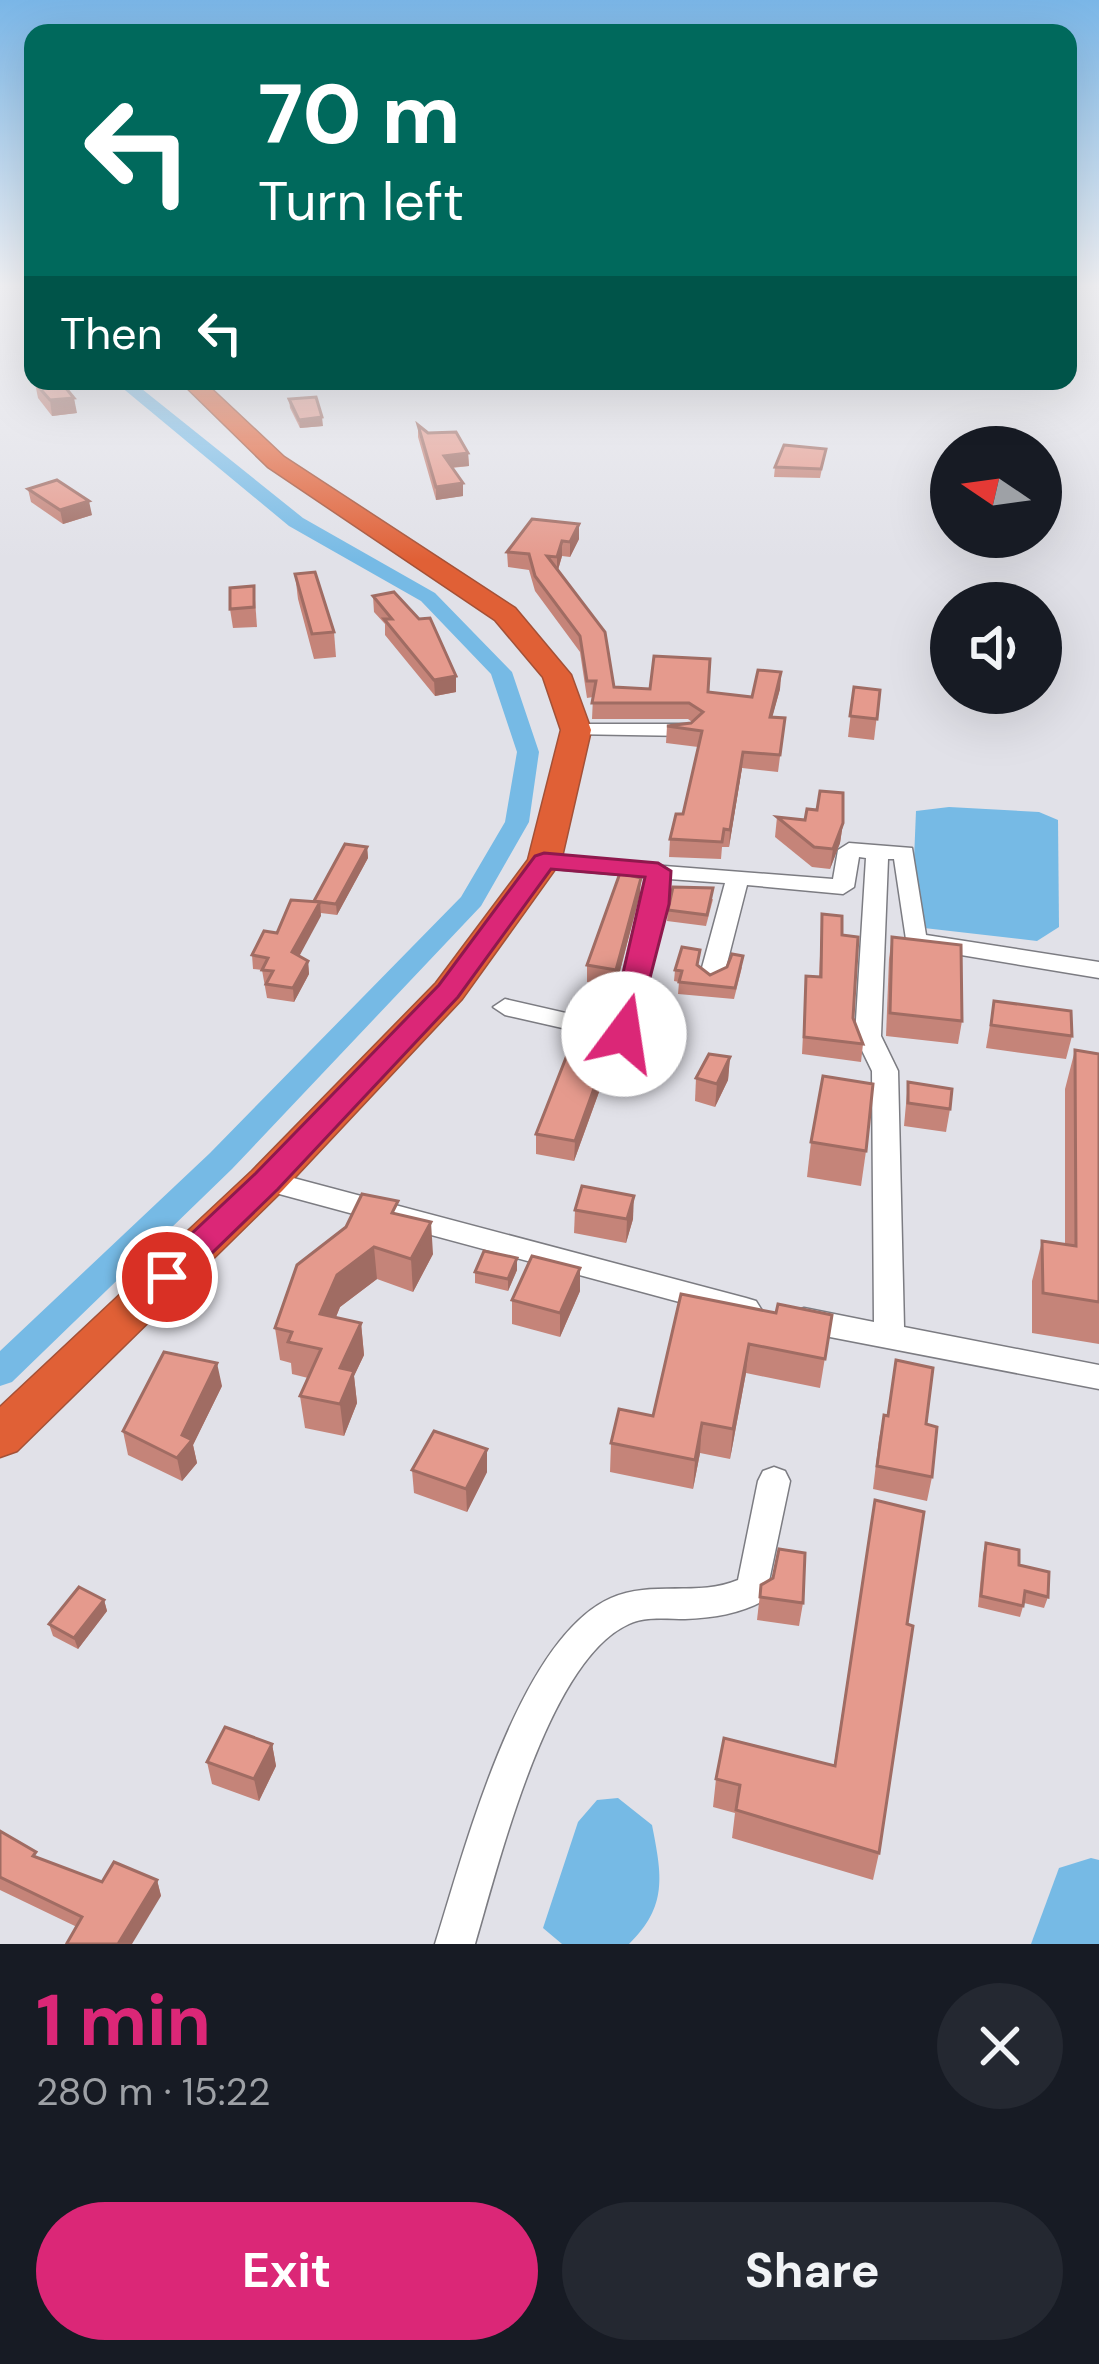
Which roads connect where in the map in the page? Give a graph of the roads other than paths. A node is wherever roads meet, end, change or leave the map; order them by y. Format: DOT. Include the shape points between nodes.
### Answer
graph roads {
  1 [pos="200,390"];
  2 [pos="576,730"];
  3 [pos="688,730"];
  4 [pos="877,852"];
  5 [pos="544,861"];
  6 [pos="658,871"];
  7 [pos="738,878"];
  8 [pos="1099,970"];
  9 [pos="712,975"];
  10 [pos="505,1007"];
  11 [pos="267,1181"];
  12 [pos="889,1336"];
  13 [pos="1099,1377"];
  14 [pos="0,1437"];
  15 [pos="773,1481"];
  16 [pos="455,1944"];
  1 -- 2 [label="highway" via="276,462 505,614 557,675"];
  2 -- 3 [label="street"];
  2 -- 5 [label="highway"];
  4 -- 7 [label="street" via="849,850 844,887"];
  4 -- 8 [label="street" via="904,853 915,941"];
  4 -- 12 [label="street" via="868,1036 886,1071"];
  5 -- 6 [label="street"];
  5 -- 11 [label="highway" via="448,991"];
  6 -- 7 [label="street"];
  6 -- 10 [label="street" via="624,1034"];
  7 -- 9 [label="street"];
  11 -- 12 [label="street" via="742,1308"];
  11 -- 14 [label="highway"];
  12 -- 13 [label="street"];
  15 -- 16 [label="street" via="753,1589 739,1599 661,1600 615,1612 567,1654 532,1721"];
}
